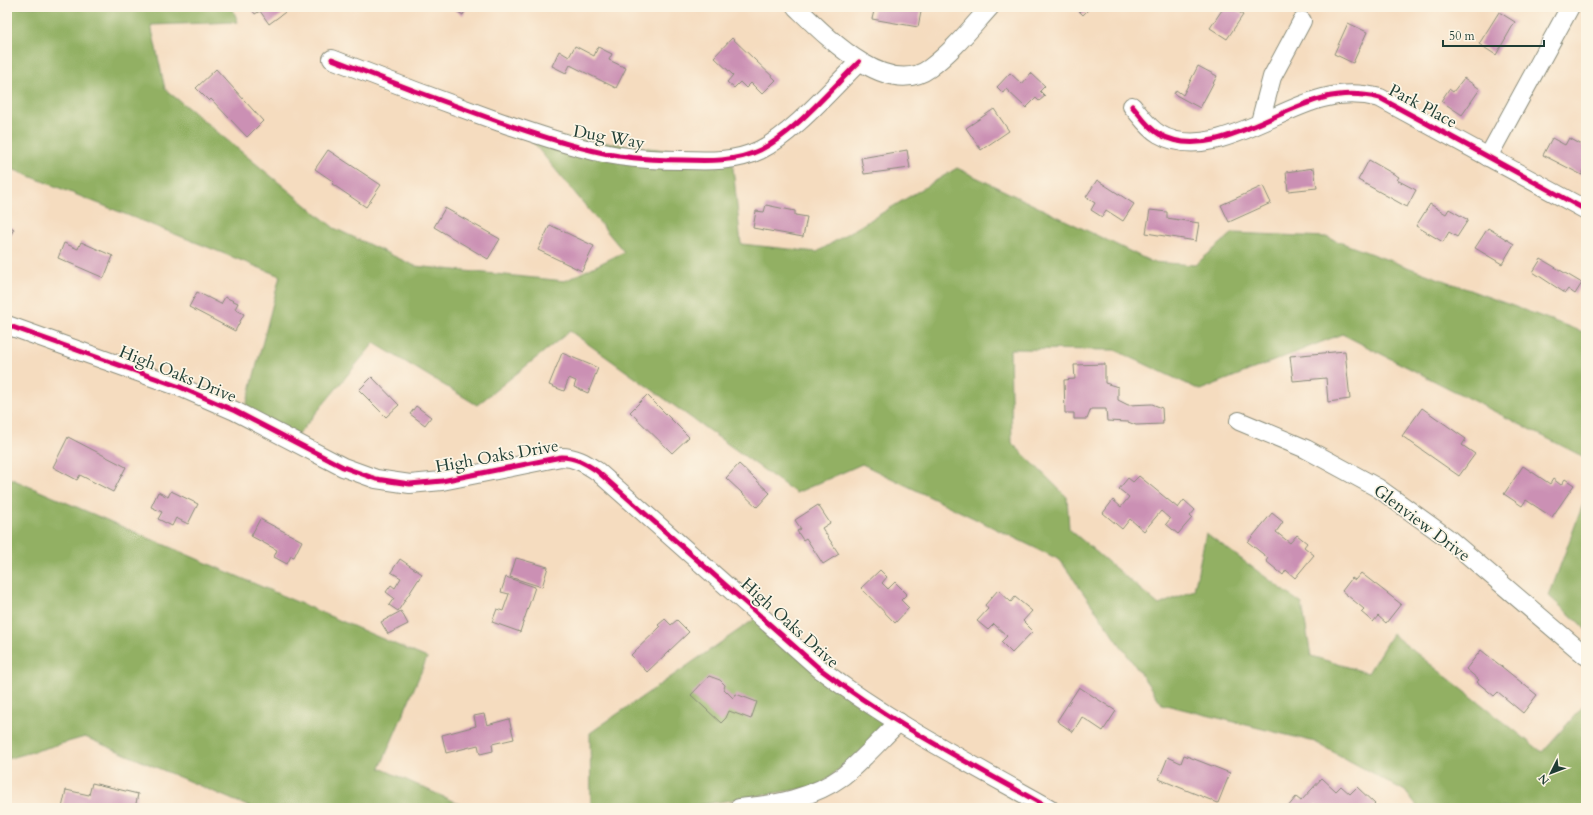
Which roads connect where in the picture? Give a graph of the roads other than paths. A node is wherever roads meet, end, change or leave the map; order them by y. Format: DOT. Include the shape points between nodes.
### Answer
graph roads {
  1 [pos="796,7"];
  2 [pos="990,7"];
  3 [pos="1570,7"];
  4 [pos="1302,21"];
  5 [pos="332,59"];
  6 [pos="859,62"];
  7 [pos="1132,106"];
  8 [pos="1260,122"];
  9 [pos="1488,158"];
  10 [pos="1586,210"];
  11 [pos="7,325"];
  12 [pos="1239,421"];
  13 [pos="1586,656"];
  14 [pos="899,722"];
  15 [pos="739,808"];
  16 [pos="1049,808"];
  1 -- 6 [label="street"];
  2 -- 6 [label="street" via="930,69 919,74 885,74"];
  3 -- 9 [label="street"];
  4 -- 8 [label="street" via="1272,77"];
  5 -- 6 [label="street, Dug Way" via="559,142 618,156 700,161 745,156 760,150 793,127"];
  7 -- 8 [label="street, Park Place" via="1158,134 1184,142 1225,138"];
  8 -- 9 [label="street, Park Place" via="1321,98 1363,94 1394,104"];
  9 -- 10 [label="street, Park Place"];
  11 -- 14 [label="street, High Oaks Drive" via="180,387 235,411 343,467 376,479 410,484 442,481 561,457 584,462 820,669"];
  12 -- 13 [label="street, Glenview Drive" via="1306,450 1378,488 1449,539"];
  14 -- 15 [label="street" via="843,775 812,794 765,806"];
  14 -- 16 [label="street, High Oaks Drive"];
}
